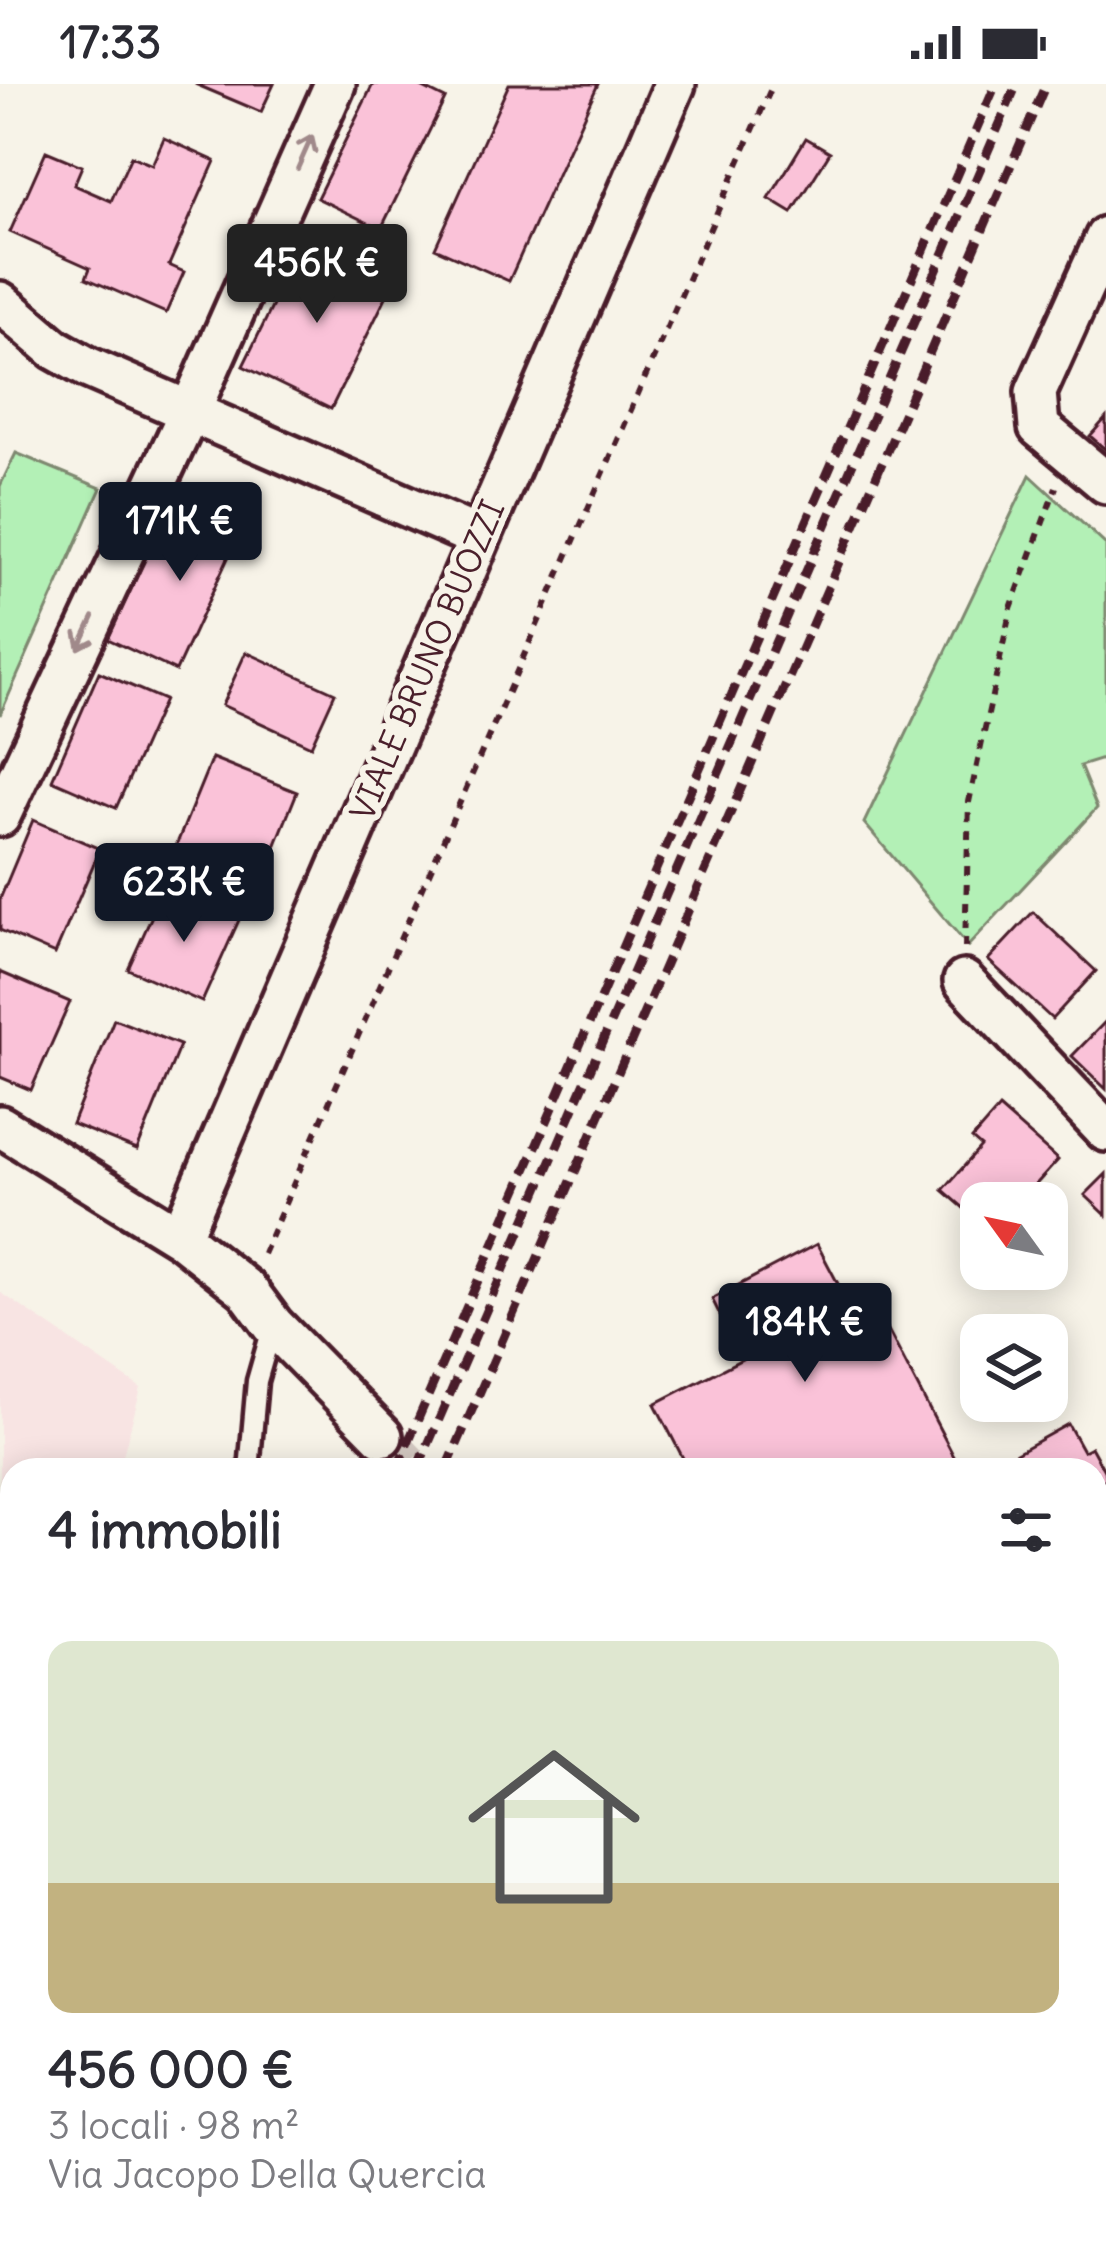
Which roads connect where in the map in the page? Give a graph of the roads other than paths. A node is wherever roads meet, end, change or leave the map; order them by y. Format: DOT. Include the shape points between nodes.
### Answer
graph roads {
  1 [pos="335,84"];
  2 [pos="675,84"];
  3 [pos="1106,237"];
  4 [pos="0,302"];
  5 [pos="189,413"];
  6 [pos="1106,483"];
  7 [pos="480,538"];
  8 [pos="0,816"];
  9 [pos="964,981"];
  10 [pos="0,1126"];
  11 [pos="1106,1132"];
  12 [pos="180,1237"];
  13 [pos="273,1324"];
  14 [pos="382,1436"];
  15 [pos="251,1458"];
  5 -- 1 [label="street, one-way"];
  2 -- 7 [label="street, VIALE BRUNO BUOZZI"];
  3 -- 6 [label="street" via="1036,392 1054,440"];
  4 -- 5 [label="street" via="55,349"];
  5 -- 7 [label="street"];
  5 -- 8 [label="street, one-way"];
  7 -- 12 [label="street, VIALE BRUNO BUOZZI"];
  9 -- 11 [label="street"];
  10 -- 12 [label="street"];
  12 -- 13 [label="street" via="248,1290"];
  13 -- 14 [label="street"];
  13 -- 15 [label="lane" via="257,1381"];
}
